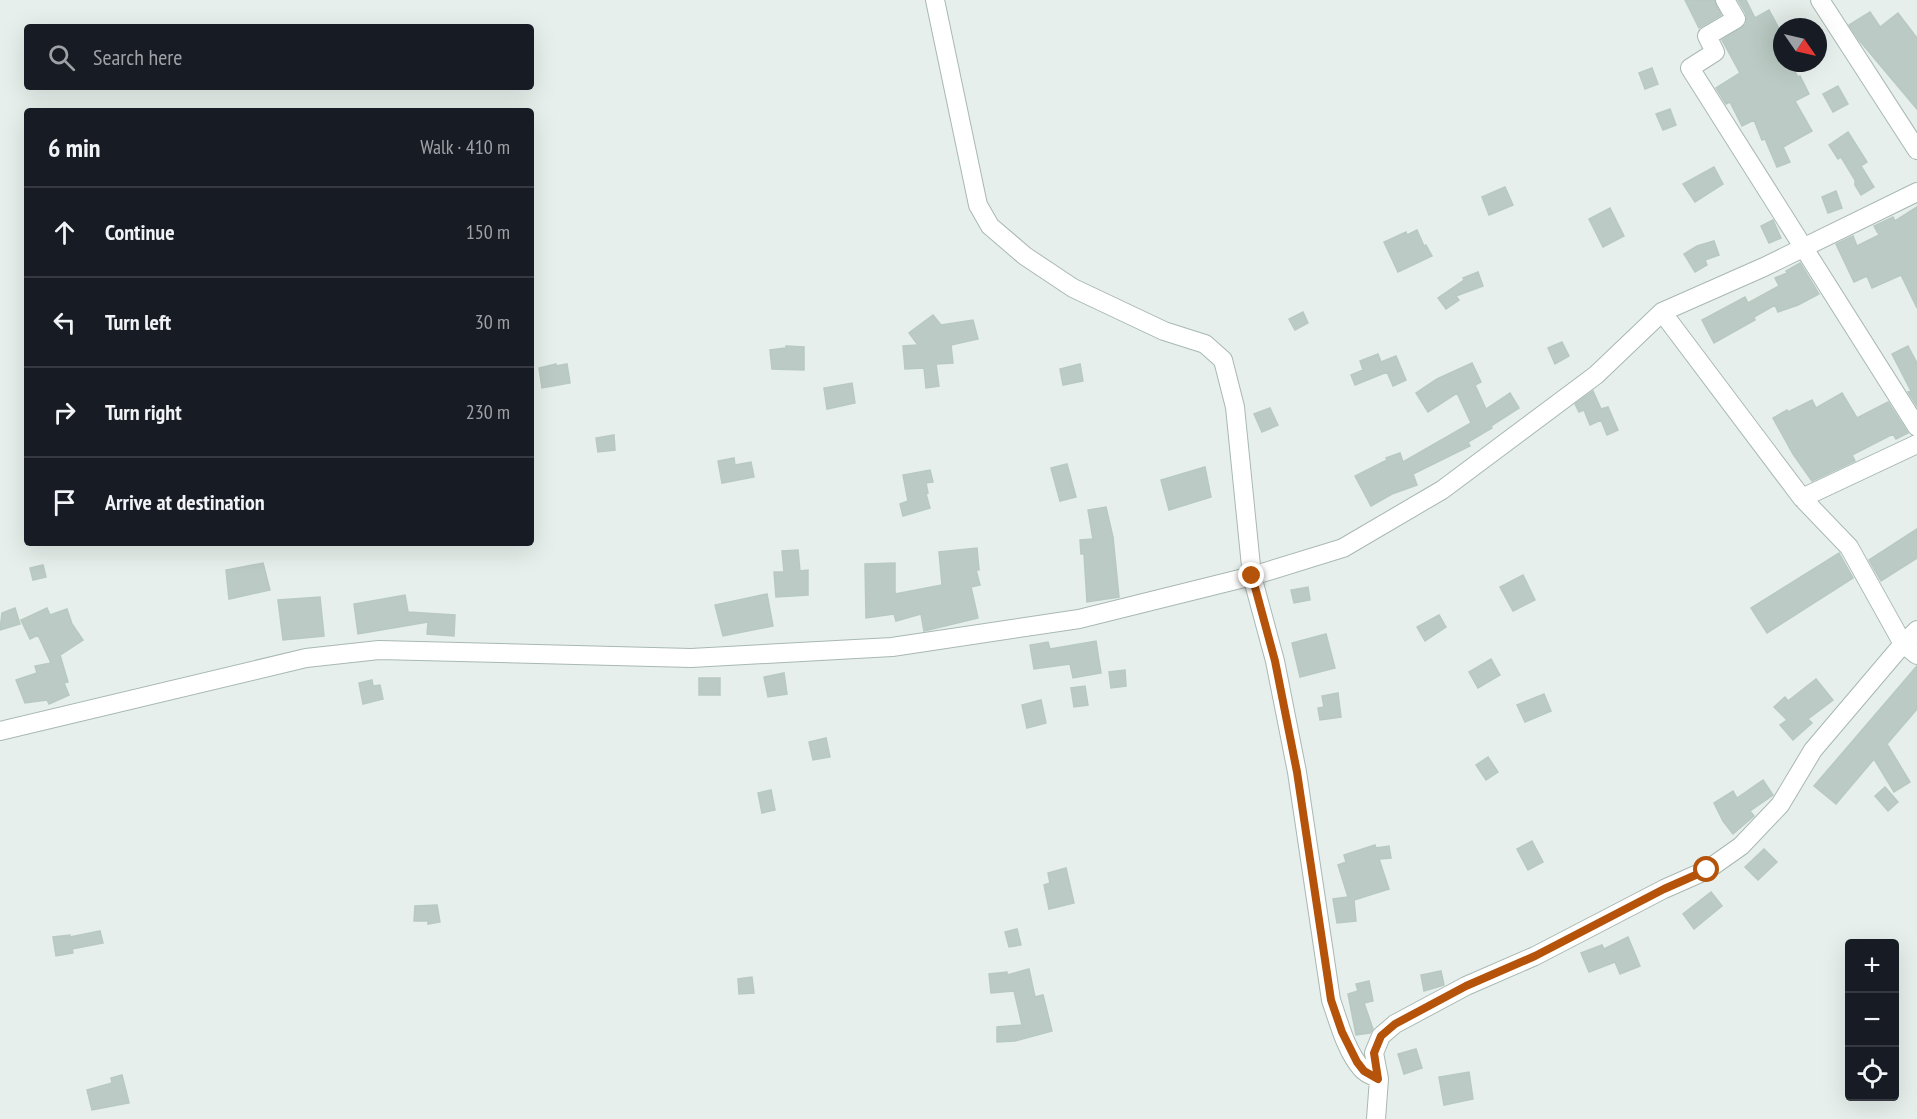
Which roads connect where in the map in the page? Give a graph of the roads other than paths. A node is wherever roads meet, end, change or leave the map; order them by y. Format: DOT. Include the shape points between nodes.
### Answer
graph roads {
  1 [pos="935,0"];
  2 [pos="1725,0"];
  3 [pos="1820,0"];
  4 [pos="1917,150"];
  5 [pos="1917,192"];
  6 [pos="1804,246"];
  7 [pos="1662,312"];
  8 [pos="1917,426"];
  9 [pos="1917,444"];
  10 [pos="1802,498"];
  11 [pos="1252,576"];
  12 [pos="1917,630"];
  13 [pos="1910,650"];
  14 [pos="0,731"];
  15 [pos="1378,1079"];
  16 [pos="1376,1119"];
  1 -- 11 [label="street" via="978,205 990,226 1025,256 1073,288 1164,331 1205,344 1224,360 1235,407"];
  2 -- 6 [label="street" via="1736,19 1707,36 1715,52 1690,68"];
  3 -- 4 [label="street"];
  5 -- 6 [label="street"];
  6 -- 7 [label="street"];
  6 -- 8 [label="street"];
  7 -- 10 [label="street"];
  7 -- 11 [label="street" via="1596,375 1442,490 1343,548"];
  9 -- 10 [label="street"];
  10 -- 13 [label="street" via="1849,547"];
  11 -- 14 [label="street" via="1079,619 892,647 691,658 379,650 306,658"];
  11 -- 15 [label="street" via="1275,661 1297,772 1331,1000 1357,1062"];
  12 -- 13 [label="street"];
  13 -- 15 [label="street" via="1813,750 1780,805 1741,846 1707,870 1395,1024 1381,1036 1374,1053"];
  15 -- 16 [label="street"];
}
